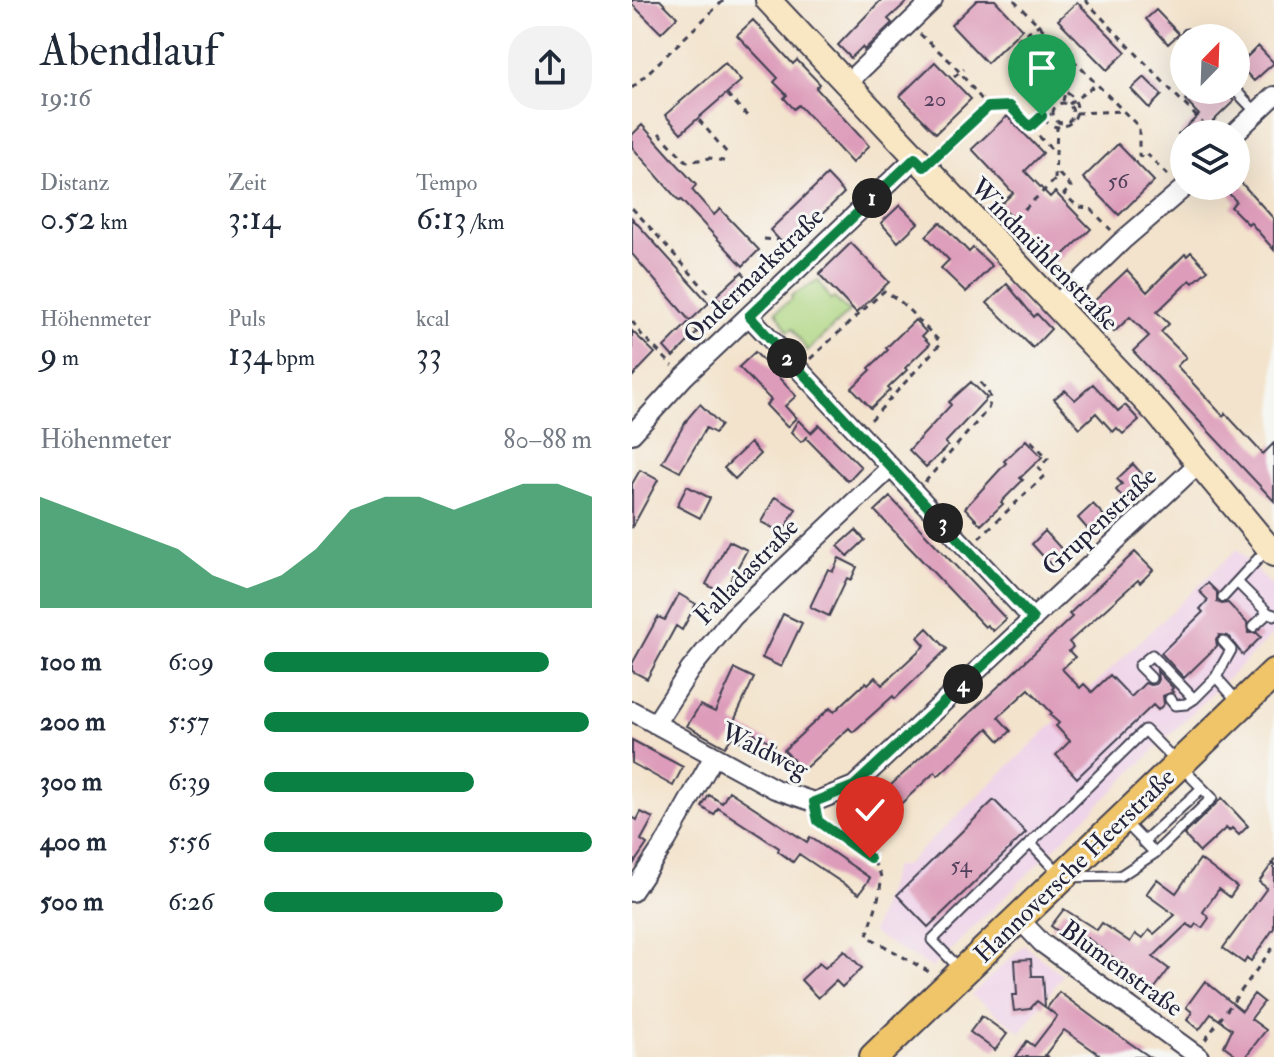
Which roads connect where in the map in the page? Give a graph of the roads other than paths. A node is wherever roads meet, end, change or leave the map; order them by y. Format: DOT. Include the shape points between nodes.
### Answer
graph roads {
  1 [pos="768,0"];
  2 [pos="933,0"];
  3 [pos="846,84"];
  4 [pos="1274,96"];
  5 [pos="1248,104"];
  6 [pos="1256,112"];
  7 [pos="1248,120"];
  8 [pos="919,163"];
  9 [pos="1170,200"];
  10 [pos="1056,305"];
  11 [pos="744,321"];
  12 [pos="632,434"];
  13 [pos="1200,462"];
  14 [pos="890,468"];
  15 [pos="1271,551"];
  16 [pos="1238,583"];
  17 [pos="1223,597"];
  18 [pos="1271,614"];
  19 [pos="1033,619"];
  20 [pos="1253,627"];
  21 [pos="1223,641"];
  22 [pos="1274,673"];
  23 [pos="1216,677"];
  24 [pos="1151,678"];
  25 [pos="1170,699"];
  26 [pos="1194,699"];
  27 [pos="1241,705"];
  28 [pos="632,711"];
  29 [pos="655,724"];
  30 [pos="714,756"];
  31 [pos="1188,756"];
  32 [pos="1202,788"];
  33 [pos="814,802"];
  34 [pos="1122,819"];
  35 [pos="1143,842"];
  36 [pos="1030,843"];
  37 [pos="1155,853"];
  38 [pos="1062,877"];
  39 [pos="632,892"];
  40 [pos="1018,918"];
  41 [pos="956,978"];
  42 [pos="1197,1056"];
  43 [pos="874,1057"];
  1 -- 3 [label="street, Windmühlenstraße"];
  2 -- 3 [label="street"];
  3 -- 8 [label="street, Windmühlenstraße"];
  4 -- 6 [label="street"];
  5 -- 6 [label="lane"];
  6 -- 7 [label="street"];
  8 -- 10 [label="street, Windmühlenstraße"];
  8 -- 11 [label="street, Ondermarkstraße"];
  9 -- 10 [label="street"];
  10 -- 13 [label="street, Windmühlenstraße"];
  11 -- 12 [label="street, Ondermarkstraße"];
  11 -- 14 [label="street" via="799,370"];
  13 -- 15 [label="street, Windmühlenstraße"];
  13 -- 19 [label="street, Grupenstraße"];
  14 -- 19 [label="street"];
  14 -- 29 [label="street, Falladastraße" via="733,617"];
  15 -- 16 [label="lane"];
  16 -- 17 [label="lane"];
  16 -- 18 [label="lane"];
  18 -- 20 [label="lane"];
  19 -- 33 [label="street, Grupenstraße" via="854,786"];
  21 -- 23 [label="lane" via="1232,648"];
  22 -- 27 [label="main road, Hannoversche Heerstraße"];
  23 -- 26 [label="lane"];
  23 -- 27 [label="lane"];
  24 -- 26 [label="lane" via="1139,666 1152,655"];
  25 -- 26 [label="lane" via="1175,705"];
  27 -- 31 [label="main road, Hannoversche Heerstraße"];
  28 -- 29 [label="street, Waldweg"];
  29 -- 30 [label="street, Waldweg"];
  30 -- 33 [label="street, Waldweg" via="775,789"];
  30 -- 39 [label="street"];
  31 -- 32 [label="lane"];
  31 -- 34 [label="main road, Hannoversche Heerstraße"];
  31 -- 36 [label="lane" via="1145,730"];
  32 -- 35 [label="lane"];
  32 -- 37 [label="lane" via="1212,798"];
  34 -- 35 [label="lane"];
  34 -- 38 [label="main road, Hannoversche Heerstraße"];
  35 -- 37 [label="lane"];
  36 -- 38 [label="lane"];
  36 -- 41 [label="lane" via="932,940"];
  37 -- 38 [label="lane" via="1120,876"];
  38 -- 40 [label="main road, Hannoversche Heerstraße"];
  40 -- 41 [label="main road, Hannoversche Heerstraße"];
  40 -- 42 [label="street, Blumenstraße" via="1042,943"];
  41 -- 43 [label="main road, Hannoversche Heerstraße"];
}
